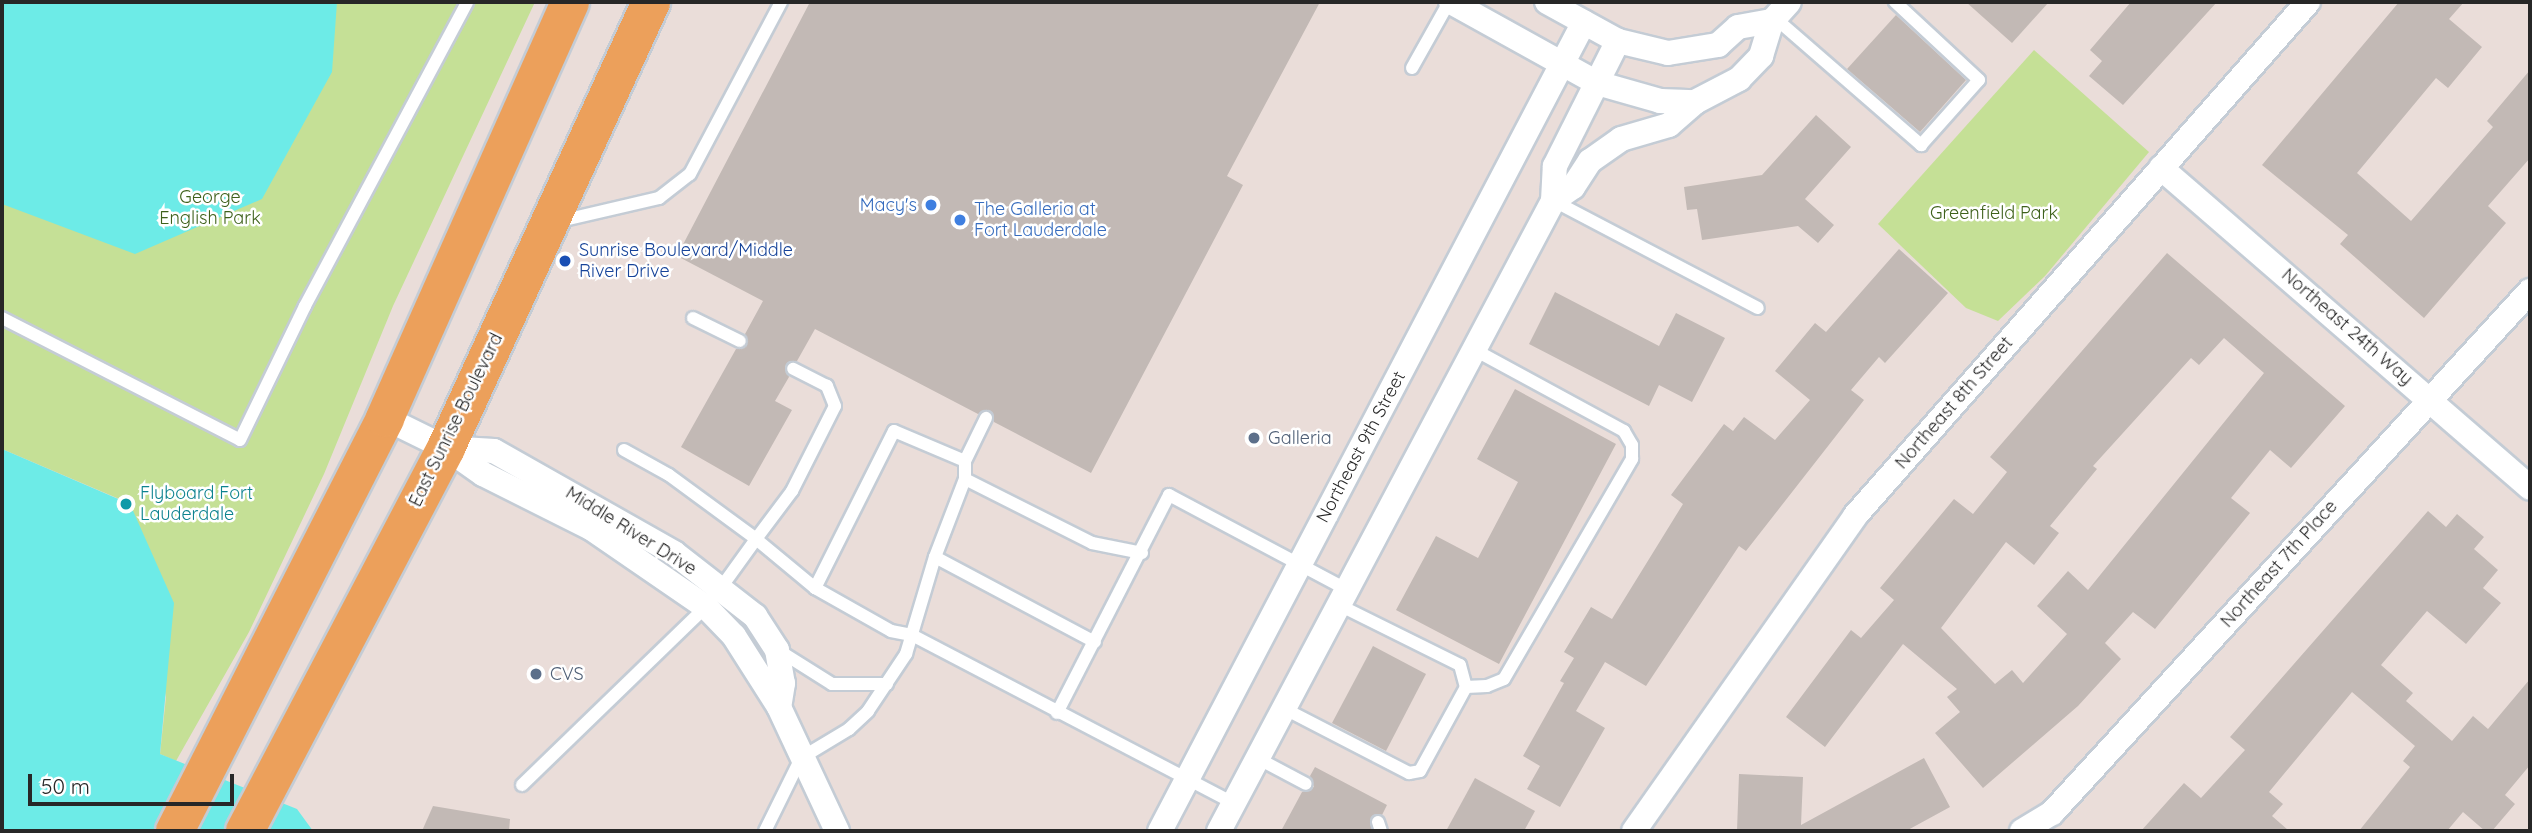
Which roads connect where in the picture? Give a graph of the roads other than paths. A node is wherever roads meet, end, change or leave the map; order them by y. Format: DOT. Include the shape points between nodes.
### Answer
graph roads {
  1 [pos="467,2"];
  2 [pos="569,2"];
  3 [pos="651,2"];
  4 [pos="780,2"];
  5 [pos="1450,2"];
  6 [pos="1547,2"];
  7 [pos="1895,2"];
  8 [pos="2308,2"];
  9 [pos="1779,14"];
  10 [pos="1584,22"];
  11 [pos="1618,41"];
  12 [pos="1562,64"];
  13 [pos="1412,68"];
  14 [pos="1597,83"];
  15 [pos="1695,102"];
  16 [pos="2161,168"];
  17 [pos="1553,201"];
  18 [pos="548,224"];
  19 [pos="2530,291"];
  20 [pos="1758,308"];
  21 [pos="2,318"];
  22 [pos="693,318"];
  23 [pos="740,341"];
  24 [pos="1475,350"];
  25 [pos="793,369"];
  26 [pos="2430,398"];
  27 [pos="385,418"];
  28 [pos="986,418"];
  29 [pos="446,448"];
  30 [pos="624,450"];
  31 [pos="965,461"];
  32 [pos="965,479"];
  33 [pos="2530,488"];
  34 [pos="756,540"];
  35 [pos="1142,554"];
  36 [pos="935,557"];
  37 [pos="1300,564"];
  38 [pos="815,588"];
  39 [pos="1342,596"];
  40 [pos="713,598"];
  41 [pos="912,635"];
  42 [pos="1095,642"];
  43 [pos="778,650"];
  44 [pos="887,684"];
  45 [pos="1465,687"];
  46 [pos="779,707"];
  47 [pos="1283,708"];
  48 [pos="1057,713"];
  49 [pos="802,758"];
  50 [pos="1257,758"];
  51 [pos="1187,779"];
  52 [pos="1306,784"];
  53 [pos="522,785"];
  54 [pos="1233,803"];
  55 [pos="175,831"];
  56 [pos="245,831"];
  57 [pos="765,831"];
  58 [pos="836,831"];
  59 [pos="1160,831"];
  60 [pos="1219,831"];
  61 [pos="1634,831"];
  62 [pos="2022,831"];
  1 -- 21 [label="lane" via="304,306 240,440"];
  2 -- 27 [label="main road"];
  3 -- 18 [label="main road, East Sunrise Boulevard"];
  4 -- 18 [label="lane" via="690,174 659,198"];
  5 -- 12 [label="street"];
  5 -- 13 [label="lane"];
  6 -- 10 [label="street"];
  7 -- 9 [label="lane" via="1979,80 1921,145"];
  8 -- 16 [label="street, Northeast 8th Street"];
  9 -- 11 [label="street" via="1738,27 1718,45 1668,53"];
  9 -- 15 [label="street" via="1761,56 1739,79"];
  10 -- 11 [label="street"];
  10 -- 12 [label="street, Northeast 9th Street"];
  11 -- 14 [label="street"];
  12 -- 14 [label="street"];
  12 -- 37 [label="street, Northeast 9th Street"];
  14 -- 15 [label="street" via="1660,101"];
  14 -- 17 [label="street" via="1555,166"];
  15 -- 17 [label="street" via="1669,125 1620,139 1590,161 1573,187"];
  16 -- 26 [label="street, Northeast 24th Way"];
  16 -- 61 [label="street, Northeast 8th Street" via="1855,516"];
  17 -- 20 [label="lane"];
  17 -- 24 [label="street"];
  18 -- 29 [label="main road, East Sunrise Boulevard"];
  19 -- 26 [label="street, Northeast 7th Place"];
  22 -- 23 [label="lane"];
  24 -- 39 [label="street"];
  24 -- 45 [label="lane" via="1624,431 1632,445 1632,459 1504,678 1487,686"];
  25 -- 34 [label="lane" via="827,387 835,406 792,491"];
  26 -- 33 [label="street, Northeast 24th Way"];
  26 -- 62 [label="street, Northeast 7th Place" via="2052,813"];
  27 -- 29 [label="street, Middle River Drive"];
  27 -- 55 [label="main road"];
  28 -- 31 [label="lane"];
  29 -- 40 [label="street, Middle River Drive" via="494,451 674,553"];
  29 -- 56 [label="main road, East Sunrise Boulevard"];
  30 -- 34 [label="lane" via="669,475"];
  31 -- 32 [label="lane"];
  31 -- 38 [label="lane" via="894,431"];
  32 -- 35 [label="lane" via="1092,543"];
  32 -- 36 [label="lane"];
  34 -- 38 [label="lane"];
  34 -- 40 [label="lane"];
  35 -- 37 [label="lane" via="1169,495"];
  35 -- 42 [label="lane"];
  36 -- 41 [label="lane"];
  36 -- 42 [label="lane"];
  37 -- 39 [label="lane"];
  37 -- 51 [label="street, Northeast 9th Street"];
  38 -- 41 [label="lane" via="891,631"];
  39 -- 45 [label="lane" via="1460,665"];
  39 -- 47 [label="street"];
  40 -- 43 [label="street, Middle River Drive" via="755,616"];
  40 -- 46 [label="street, Middle River Drive"];
  40 -- 53 [label="lane"];
  41 -- 44 [label="lane"];
  41 -- 48 [label="lane"];
  42 -- 48 [label="lane"];
  43 -- 44 [label="lane" via="832,684"];
  43 -- 46 [label="street, Middle River Drive" via="783,683"];
  44 -- 49 [label="lane" via="849,729"];
  45 -- 47 [label="lane" via="1420,771 1409,773"];
  46 -- 49 [label="street, Middle River Drive"];
  47 -- 50 [label="street"];
  48 -- 51 [label="lane"];
  49 -- 57 [label="lane"];
  49 -- 58 [label="street, Middle River Drive"];
  50 -- 52 [label="lane"];
  50 -- 54 [label="street"];
  51 -- 54 [label="lane"];
  51 -- 59 [label="street, Northeast 9th Street"];
  54 -- 60 [label="street"];
}
